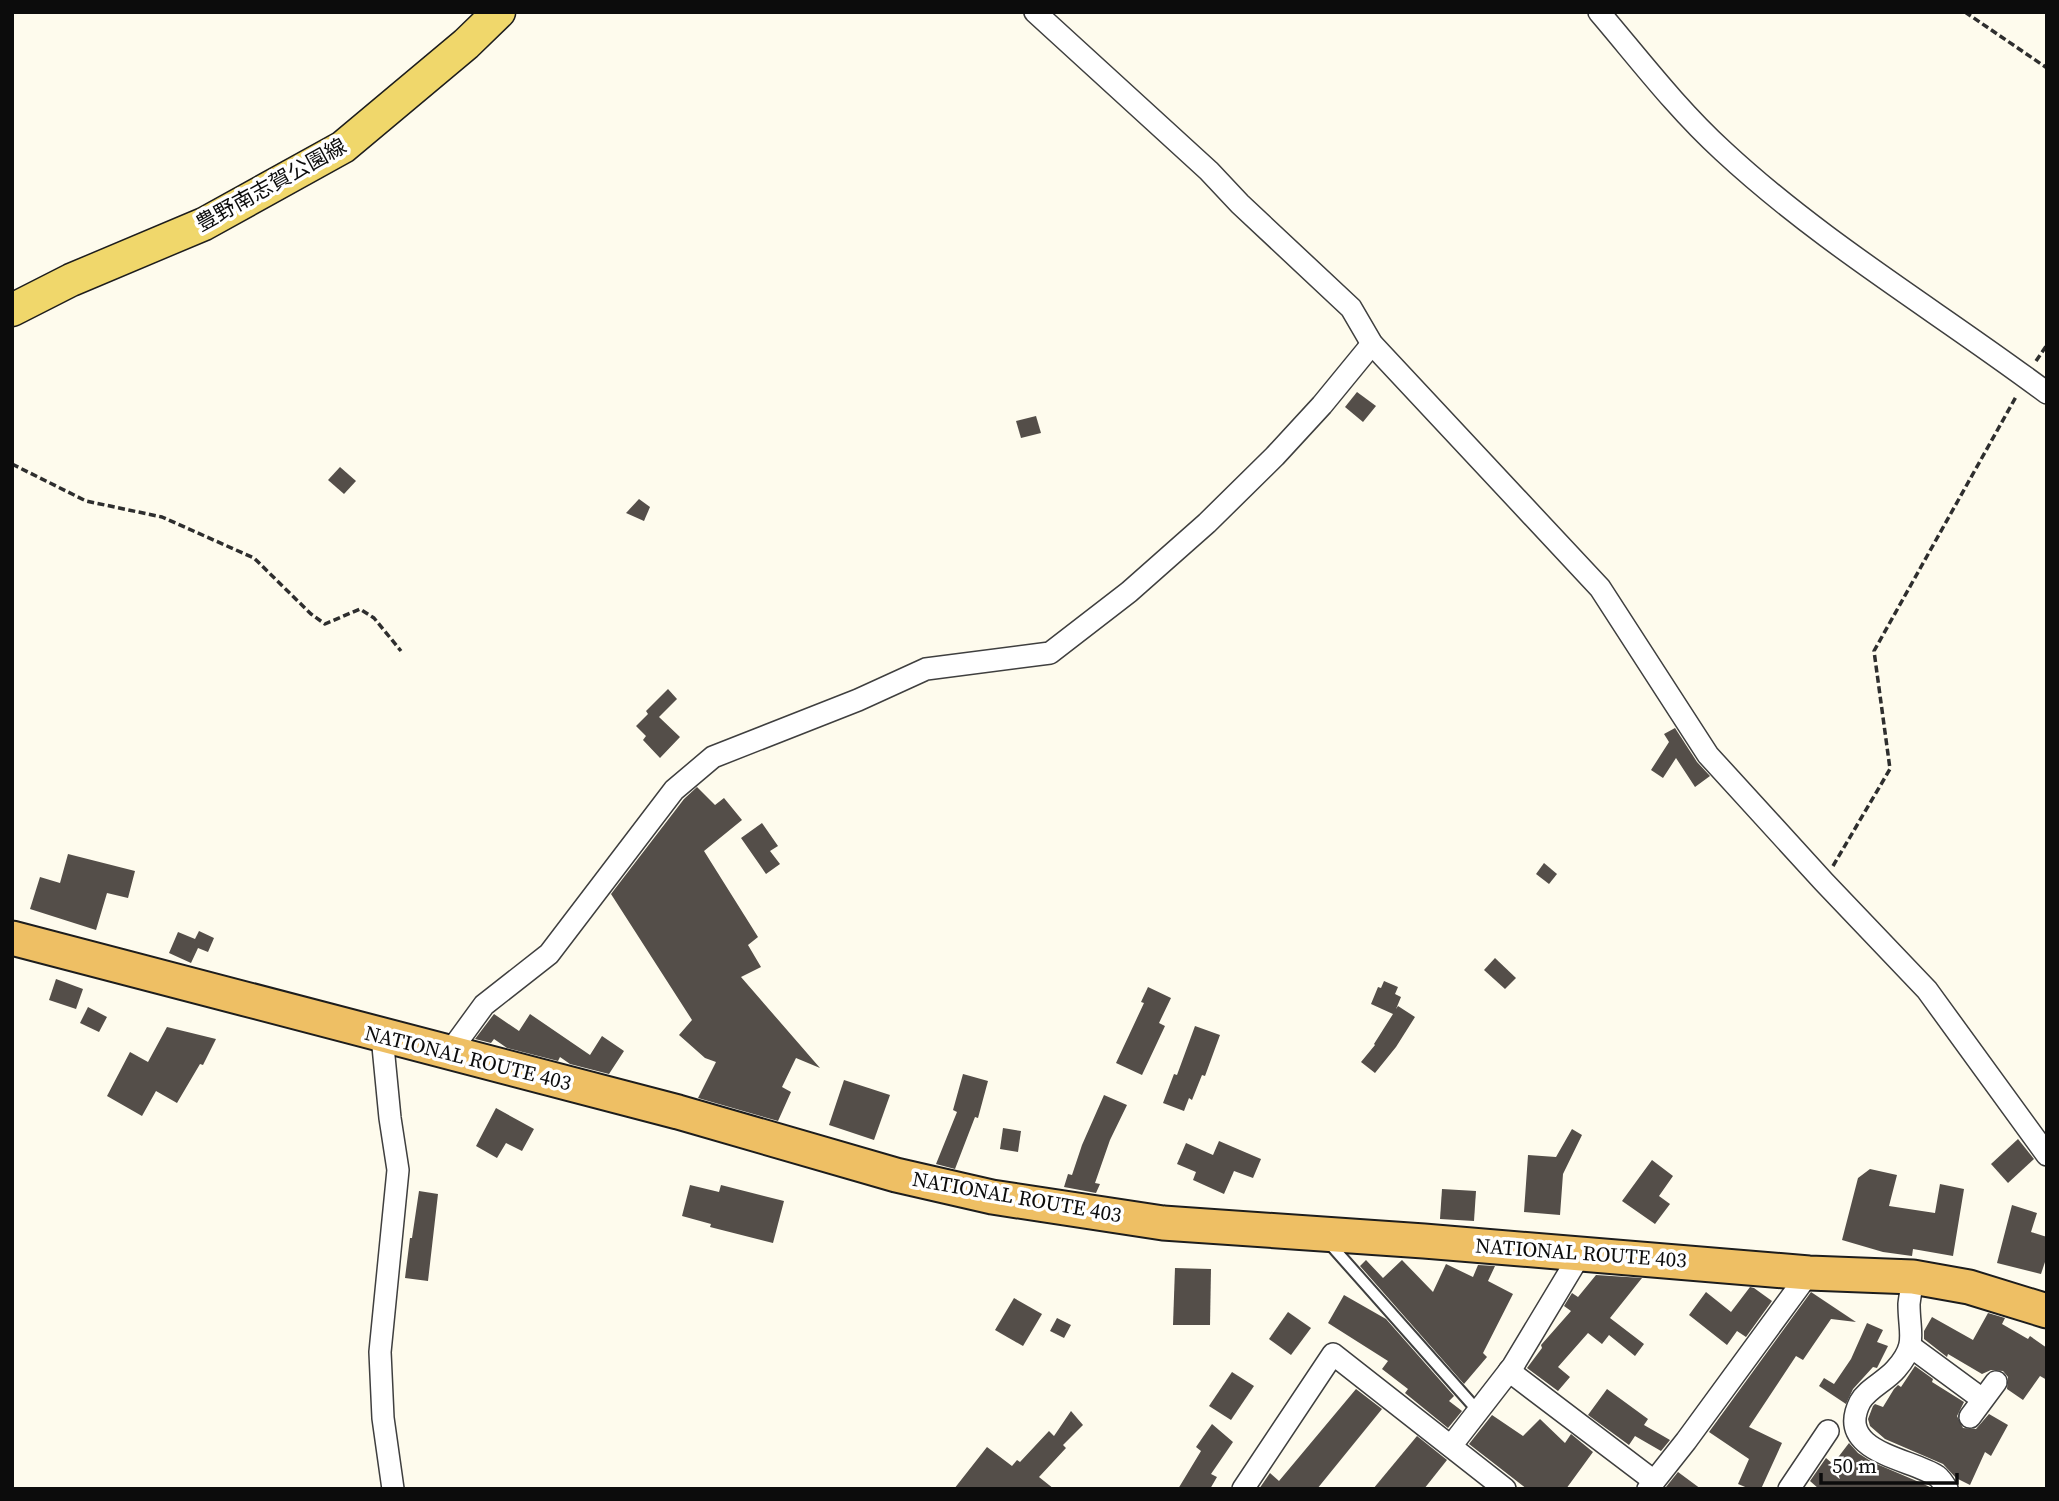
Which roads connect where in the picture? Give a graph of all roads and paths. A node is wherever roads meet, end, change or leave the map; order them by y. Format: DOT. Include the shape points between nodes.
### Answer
graph roads {
  1 [pos="499,12"];
  2 [pos="1035,12"];
  3 [pos="1599,12"];
  4 [pos="1965,12"];
  5 [pos="2047,68"];
  6 [pos="12,310"];
  7 [pos="1372,345"];
  8 [pos="2026,378"];
  9 [pos="2047,393"];
  10 [pos="12,464"];
  11 [pos="401,651"];
  12 [pos="1824,882"];
  13 [pos="12,939"];
  14 [pos="382,1036"];
  15 [pos="449,1053"];
  16 [pos="2047,1154"];
  17 [pos="1320,1233"];
  18 [pos="1581,1253"];
  19 [pos="1809,1273"];
  20 [pos="1913,1277"];
  21 [pos="2047,1311"];
  22 [pos="1910,1346"];
  23 [pos="1509,1371"];
  24 [pos="1997,1382"];
  25 [pos="1478,1411"];
  26 [pos="1828,1431"];
  27 [pos="1451,1446"];
  28 [pos="1651,1485"];
  29 [pos="1789,1488"];
  30 [pos="393,1489"];
  31 [pos="1243,1489"];
  32 [pos="1505,1489"];
  33 [pos="1947,1489"];
  1 -- 6 [label="main road, 豊野南志賀公園線" via="343,147 204,225 71,280"];
  2 -- 7 [label="street" via="1351,308"];
  3 -- 8 [label="street" via="1689,118 1763,186"];
  4 -- 5 [label="path"];
  7 -- 12 [label="street" via="1600,588 1708,755"];
  7 -- 15 [label="street" via="1275,456 1207,523 1050,653 926,669 713,757 674,790 549,954 484,1005"];
  8 -- 9 [label="street"];
  8 -- 12 [label="path" via="1874,651 1890,769"];
  10 -- 11 [label="path" via="86,501 162,517 254,558 325,624 360,609 374,618"];
  12 -- 16 [label="street" via="1927,990"];
  13 -- 14 [label="highway, NATIONAL ROUTE 403"];
  14 -- 15 [label="highway, NATIONAL ROUTE 403"];
  14 -- 30 [label="street" via="398,1170 380,1352"];
  15 -- 17 [label="highway, NATIONAL ROUTE 403" via="992,1197 1163,1223"];
  17 -- 18 [label="highway, NATIONAL ROUTE 403"];
  17 -- 25 [label="lane"];
  18 -- 19 [label="highway, NATIONAL ROUTE 403"];
  18 -- 23 [label="street"];
  19 -- 20 [label="highway, NATIONAL ROUTE 403"];
  19 -- 28 [label="street"];
  20 -- 21 [label="highway, NATIONAL ROUTE 403" via="1969,1287"];
  20 -- 22 [label="street"];
  22 -- 24 [label="street" via="1976,1408"];
  22 -- 33 [label="street" via="1893,1372 1862,1399 1854,1417 1856,1433 1870,1447 1939,1477"];
  23 -- 25 [label="street"];
  23 -- 28 [label="street"];
  25 -- 27 [label="street"];
  26 -- 29 [label="street"];
  27 -- 31 [label="street" via="1333,1354"];
  27 -- 32 [label="street"];
}
